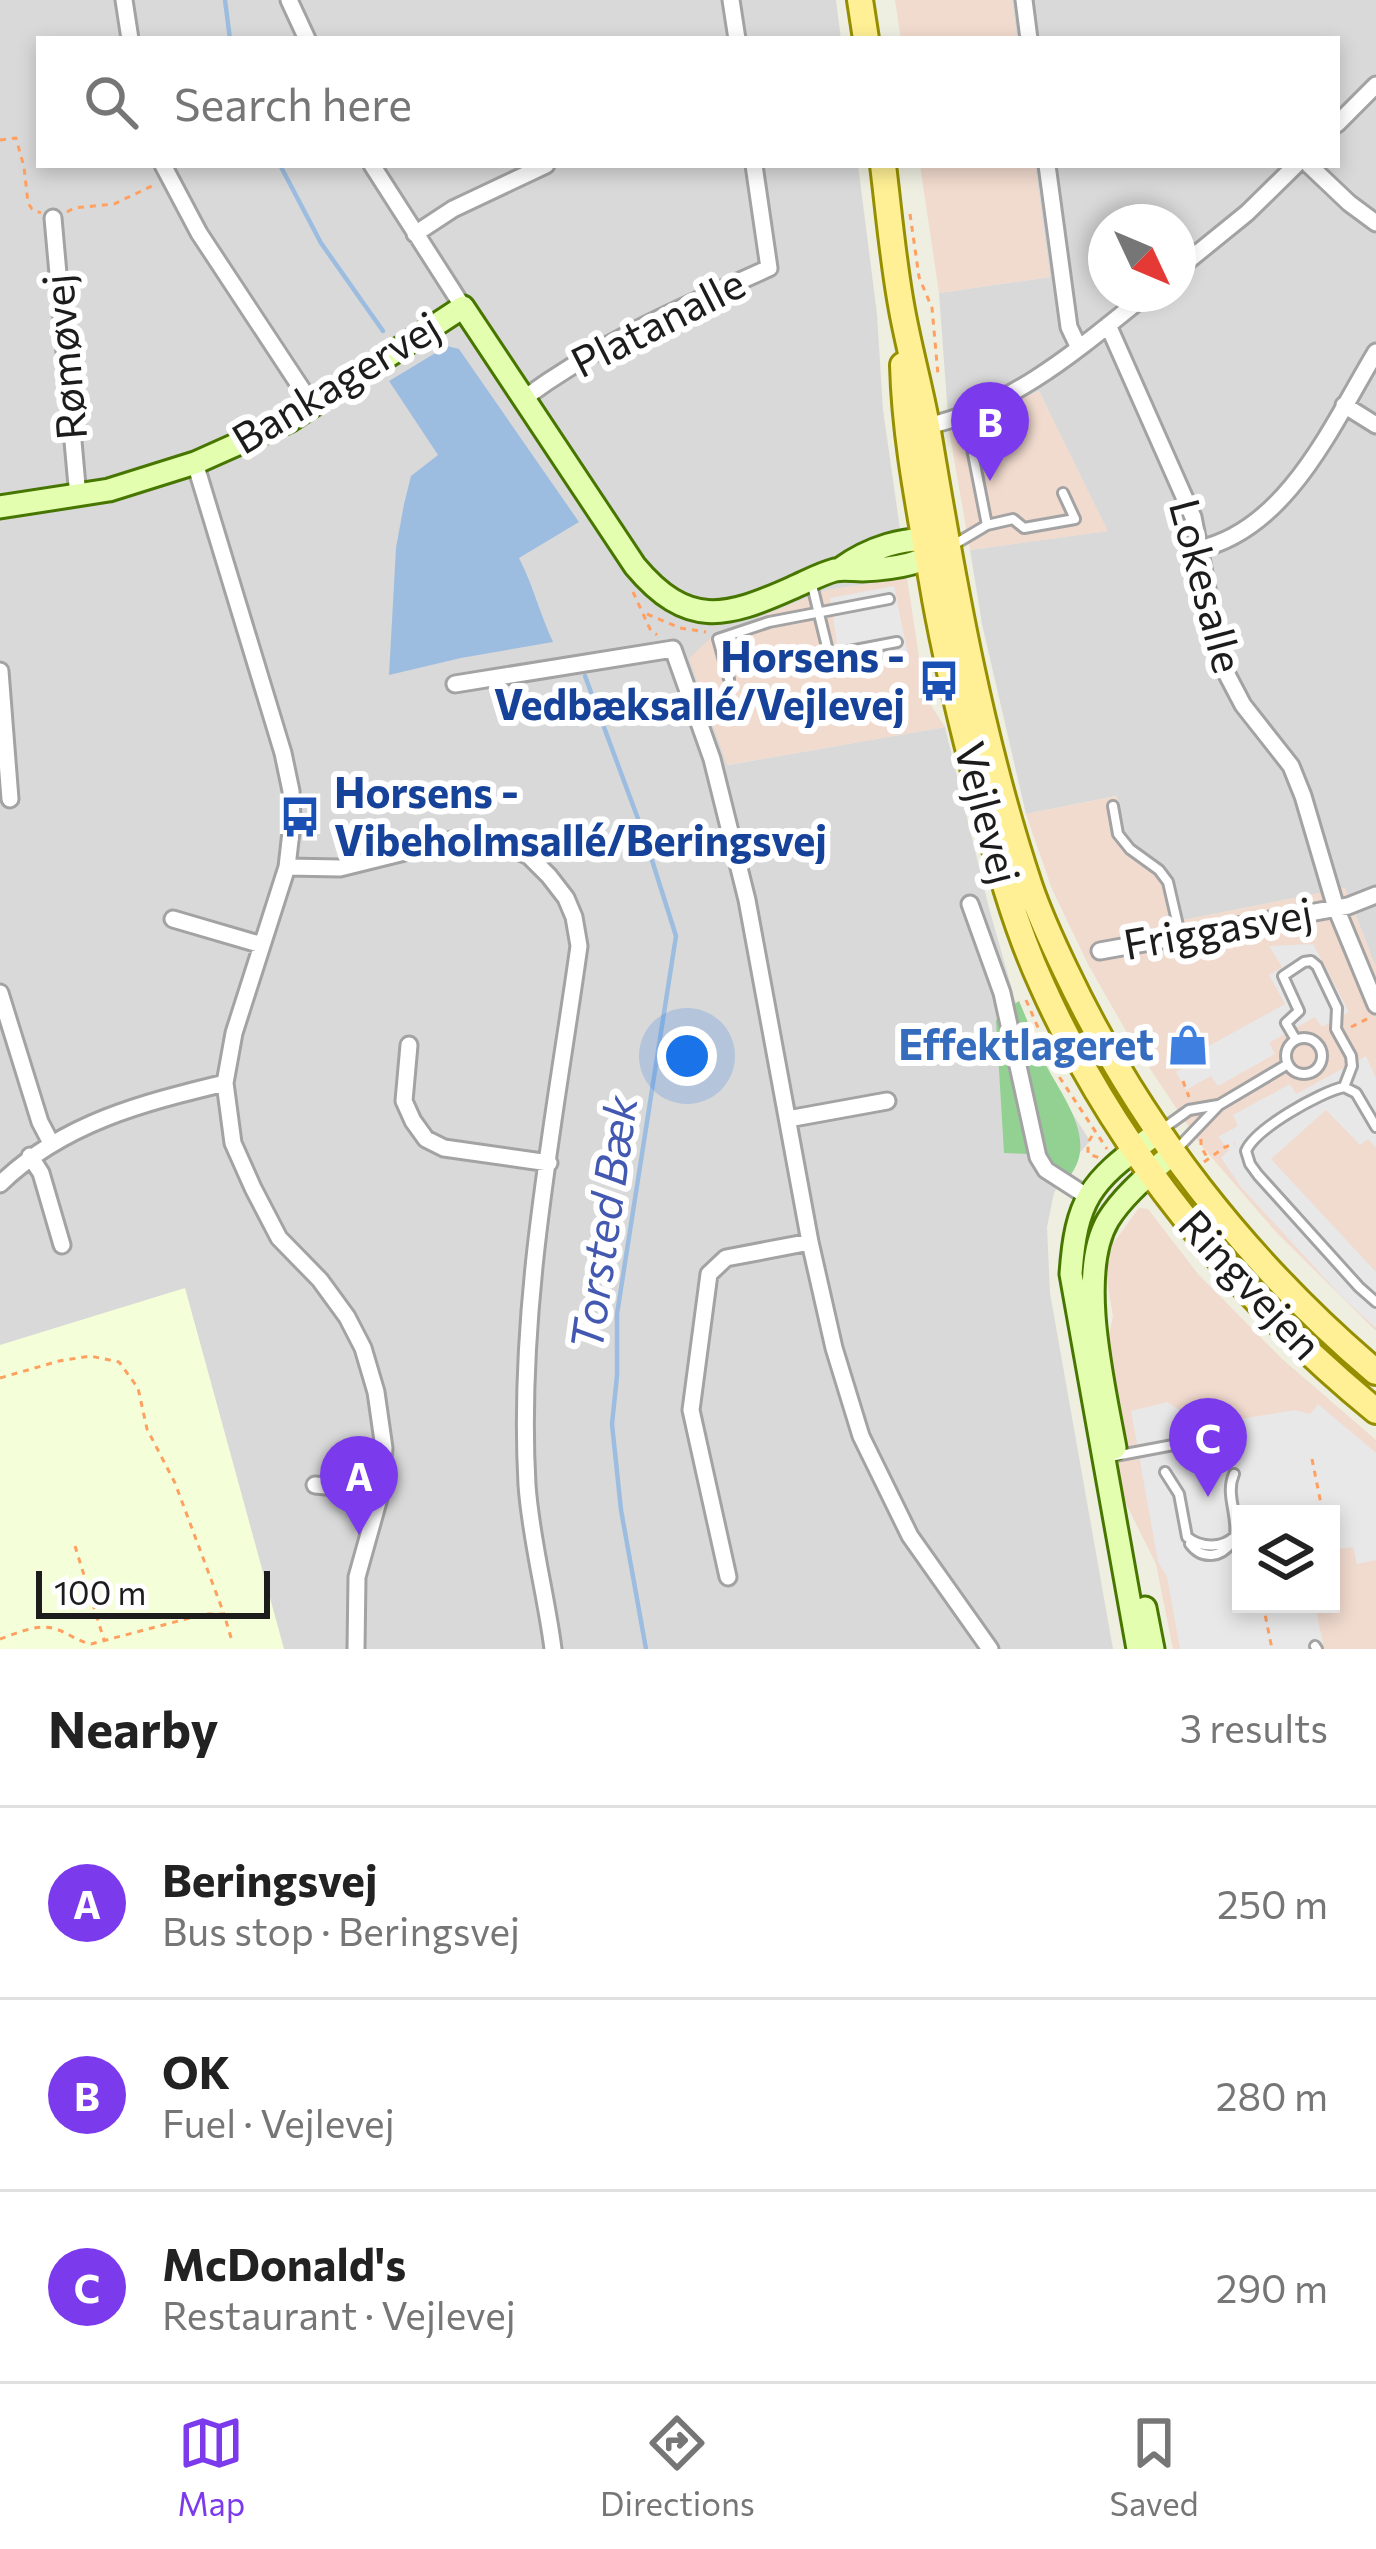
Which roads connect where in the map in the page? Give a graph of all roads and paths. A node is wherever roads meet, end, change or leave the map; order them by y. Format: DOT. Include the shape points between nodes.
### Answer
graph roads {
  1 [pos="124,0"];
  2 [pos="290,0"];
  3 [pos="731,0"];
  4 [pos="860,0"];
  5 [pos="1024,0"];
  6 [pos="130,36"];
  7 [pos="306,36"];
  8 [pos="736,36"];
  9 [pos="866,36"];
  10 [pos="1029,36"];
  11 [pos="1376,85"];
  12 [pos="1340,121"];
  13 [pos="0,140"];
  14 [pos="374,168"];
  15 [pos="540,168"];
  16 [pos="754,168"];
  17 [pos="883,168"];
  18 [pos="1046,168"];
  19 [pos="1293,168"];
  20 [pos="1312,168"];
  21 [pos="166,172"];
  22 [pos="909,208"];
  23 [pos="53,218"];
  24 [pos="1376,223"];
  25 [pos="415,233"];
  26 [pos="1196,253"];
  27 [pos="463,307"];
  28 [pos="902,309"];
  29 [pos="1124,312"];
  30 [pos="1108,325"];
  31 [pos="1079,348"];
  32 [pos="1376,352"];
  33 [pos="937,382"];
  34 [pos="523,398"];
  35 [pos="1344,405"];
  36 [pos="314,406"];
  37 [pos="965,413"];
  38 [pos="1376,425"];
  39 [pos="927,426"];
  40 [pos="195,463"];
  41 [pos="1063,493"];
  42 [pos="78,496"];
  43 [pos="0,507"];
  44 [pos="986,525"];
  45 [pos="933,548"];
  46 [pos="1199,549"];
  47 [pos="811,580"];
  48 [pos="889,599"];
  49 [pos="765,612"];
  50 [pos="819,612"];
  51 [pos="897,642"];
  52 [pos="0,671"];
  53 [pos="729,679"];
  54 [pos="455,684"];
  55 [pos="10,799"];
  56 [pos="1113,806"];
  57 [pos="286,867"];
  58 [pos="1376,895"];
  59 [pos="970,904"];
  60 [pos="1336,908"];
  61 [pos="173,919"];
  62 [pos="1180,935"];
  63 [pos="262,945"];
  64 [pos="1100,951"];
  65 [pos="0,993"];
  66 [pos="1376,1005"];
  67 [pos="1376,1015"];
  68 [pos="1339,1034"];
  69 [pos="1296,1040"];
  70 [pos="409,1046"];
  71 [pos="1288,1064"];
  72 [pos="1183,1081"];
  73 [pos="225,1083"];
  74 [pos="1344,1087"];
  75 [pos="887,1100"];
  76 [pos="1180,1104"];
  77 [pos="1219,1105"];
  78 [pos="788,1119"];
  79 [pos="1376,1127"];
  80 [pos="1196,1130"];
  81 [pos="1094,1133"];
  82 [pos="1173,1141"];
  83 [pos="50,1143"];
  84 [pos="1249,1143"];
  85 [pos="1134,1150"];
  86 [pos="1088,1154"];
  87 [pos="30,1156"];
  88 [pos="1206,1160"];
  89 [pos="549,1163"];
  90 [pos="1151,1174"];
  91 [pos="0,1184"];
  92 [pos="1088,1197"];
  93 [pos="810,1242"];
  94 [pos="62,1245"];
  95 [pos="1376,1302"];
  96 [pos="1376,1372"];
  97 [pos="0,1378"];
  98 [pos="1376,1411"];
  99 [pos="1226,1435"];
  100 [pos="1109,1458"];
  101 [pos="1312,1459"];
  102 [pos="1165,1472"];
  103 [pos="1234,1474"];
  104 [pos="315,1485"];
  105 [pos="381,1491"];
  106 [pos="1321,1505"];
  107 [pos="75,1546"];
  108 [pos="728,1577"];
  109 [pos="1265,1613"];
  110 [pos="224,1614"];
  111 [pos="0,1639"];
  112 [pos="232,1641"];
  113 [pos="105,1642"];
  114 [pos="356,1649"];
  115 [pos="553,1649"];
  116 [pos="990,1649"];
  117 [pos="1138,1649"];
  118 [pos="1154,1649"];
  119 [pos="1272,1649"];
  1 -- 6 [label="street"];
  2 -- 7 [label="street"];
  3 -- 8 [label="street"];
  4 -- 9 [label="main road"];
  5 -- 10 [label="street"];
  11 -- 12 [label="street"];
  13 -- 23 [label="path" via="16,138 28,203"];
  14 -- 25 [label="street"];
  15 -- 25 [label="street"];
  16 -- 34 [label="street, Platanalle" via="769,268 619,336"];
  17 -- 28 [label="main road, Vejlevej"];
  18 -- 31 [label="street" via="1069,327"];
  19 -- 26 [label="street"];
  20 -- 24 [label="street"];
  21 -- 23 [label="path" via="114,204"];
  21 -- 36 [label="street"];
  22 -- 33 [label="path" via="932,308"];
  23 -- 42 [label="street, Rømøvej"];
  25 -- 27 [label="street"];
  27 -- 34 [label="street"];
  27 -- 36 [label="street, Bankagervej"];
  28 -- 39 [label="main road, Vejlevej"];
  28 -- 45 [label="main road, Vejlevej" via="904,412"];
  29 -- 30 [label="street"];
  30 -- 31 [label="street"];
  30 -- 46 [label="street, Lokesalle"];
  31 -- 37 [label="street"];
  32 -- 35 [label="street"];
  34 -- 49 [label="street" via="635,566 664,596 698,610"];
  35 -- 38 [label="street"];
  35 -- 46 [label="street" via="1283,497 1247,528"];
  36 -- 40 [label="street, Bankagervej"];
  37 -- 39 [label="street"];
  37 -- 44 [label="lane"];
  39 -- 45 [label="main road, Vejlevej"];
  40 -- 42 [label="street, Bankagervej"];
  40 -- 57 [label="street" via="284,753 292,823"];
  41 -- 44 [label="lane" via="1076,519"];
  42 -- 43 [label="street, Bankagervej"];
  44 -- 45 [label="lane" via="960,543"];
  45 -- 47 [label="street" via="859,555"];
  45 -- 82 [label="main road, Vejlevej" via="1031,892 1120,1074"];
  45 -- 85 [label="main road, Vejlevej" via="956,698 1022,936 1062,1028"];
  46 -- 60 [label="street, Lokesalle" via="1222,665 1291,766"];
  47 -- 49 [label="street"];
  47 -- 50 [label="lane"];
  48 -- 50 [label="lane"];
  49 -- 50 [label="lane"];
  49 -- 53 [label="lane" via="718,639"];
  50 -- 51 [label="lane" via="829,655"];
  52 -- 55 [label="street"];
  54 -- 78 [label="street" via="673,649 712,759 747,900"];
  56 -- 62 [label="lane" via="1118,834 1168,882"];
  57 -- 63 [label="street"];
  57 -- 89 [label="street" via="340,868 457,838 530,856 549,876 566,898 579,946"];
  58 -- 60 [label="street"];
  59 -- 92 [label="street, Vejlevej" via="1002,993 1038,1157"];
  60 -- 62 [label="street, Friggasvej"];
  60 -- 66 [label="street, Lokesalle"];
  61 -- 63 [label="street"];
  62 -- 64 [label="street, Friggasvej"];
  63 -- 73 [label="street"];
  65 -- 83 [label="street"];
  67 -- 68 [label="path"];
  68 -- 69 [label="lane" via="1337,1008 1308,961 1283,976 1299,1011 1286,1023"];
  68 -- 74 [label="lane" via="1352,1066"];
  69 -- 71 [label="lane"];
  69 -- 71 [label="lane" via="1316,1042 1320,1065 1299,1074"];
  70 -- 89 [label="street" via="404,1101 426,1138 444,1148"];
  71 -- 77 [label="lane"];
  72 -- 76 [label="path" via="1190,1096"];
  73 -- 83 [label="street" via="117,1113"];
  73 -- 105 [label="street" via="233,1143 279,1238 320,1280 363,1348 384,1448"];
  74 -- 79 [label="lane"];
  74 -- 84 [label="lane"];
  75 -- 78 [label="street"];
  77 -- 80 [label="lane"];
  77 -- 82 [label="lane" via="1190,1110"];
  78 -- 93 [label="street"];
  80 -- 82 [label="lane"];
  80 -- 88 [label="path"];
  81 -- 86 [label="path"];
  82 -- 85 [label="street"];
  82 -- 88 [label="path"];
  82 -- 90 [label="street"];
  82 -- 96 [label="main road, Ringvejen" via="1233,1229"];
  83 -- 87 [label="street"];
  84 -- 88 [label="path"];
  84 -- 95 [label="lane" via="1258,1175"];
  85 -- 90 [label="main road, Ringvejen"];
  85 -- 92 [label="street"];
  87 -- 91 [label="street"];
  87 -- 94 [label="street"];
  89 -- 115 [label="street" via="530,1293 526,1438"];
  90 -- 98 [label="main road, Ringvejen" via="1249,1292"];
  90 -- 100 [label="street" via="1105,1226 1092,1272"];
  92 -- 100 [label="street" via="1071,1274"];
  93 -- 108 [label="street" via="726,1258 709,1274 691,1410"];
  93 -- 116 [label="street" via="861,1436 910,1536"];
  97 -- 110 [label="path" via="90,1356 119,1362 138,1388"];
  99 -- 100 [label="lane"];
  100 -- 117 [label="street"];
  100 -- 118 [label="street"];
  101 -- 106 [label="path"];
  102 -- 103 [label="lane" via="1179,1494 1187,1537 1208,1546 1233,1540"];
  104 -- 105 [label="street"];
  105 -- 114 [label="street" via="357,1577"];
  107 -- 113 [label="path"];
  109 -- 119 [label="path"];
  110 -- 112 [label="path"];
  110 -- 113 [label="path"];
  111 -- 113 [label="path" via="43,1626"];
}
